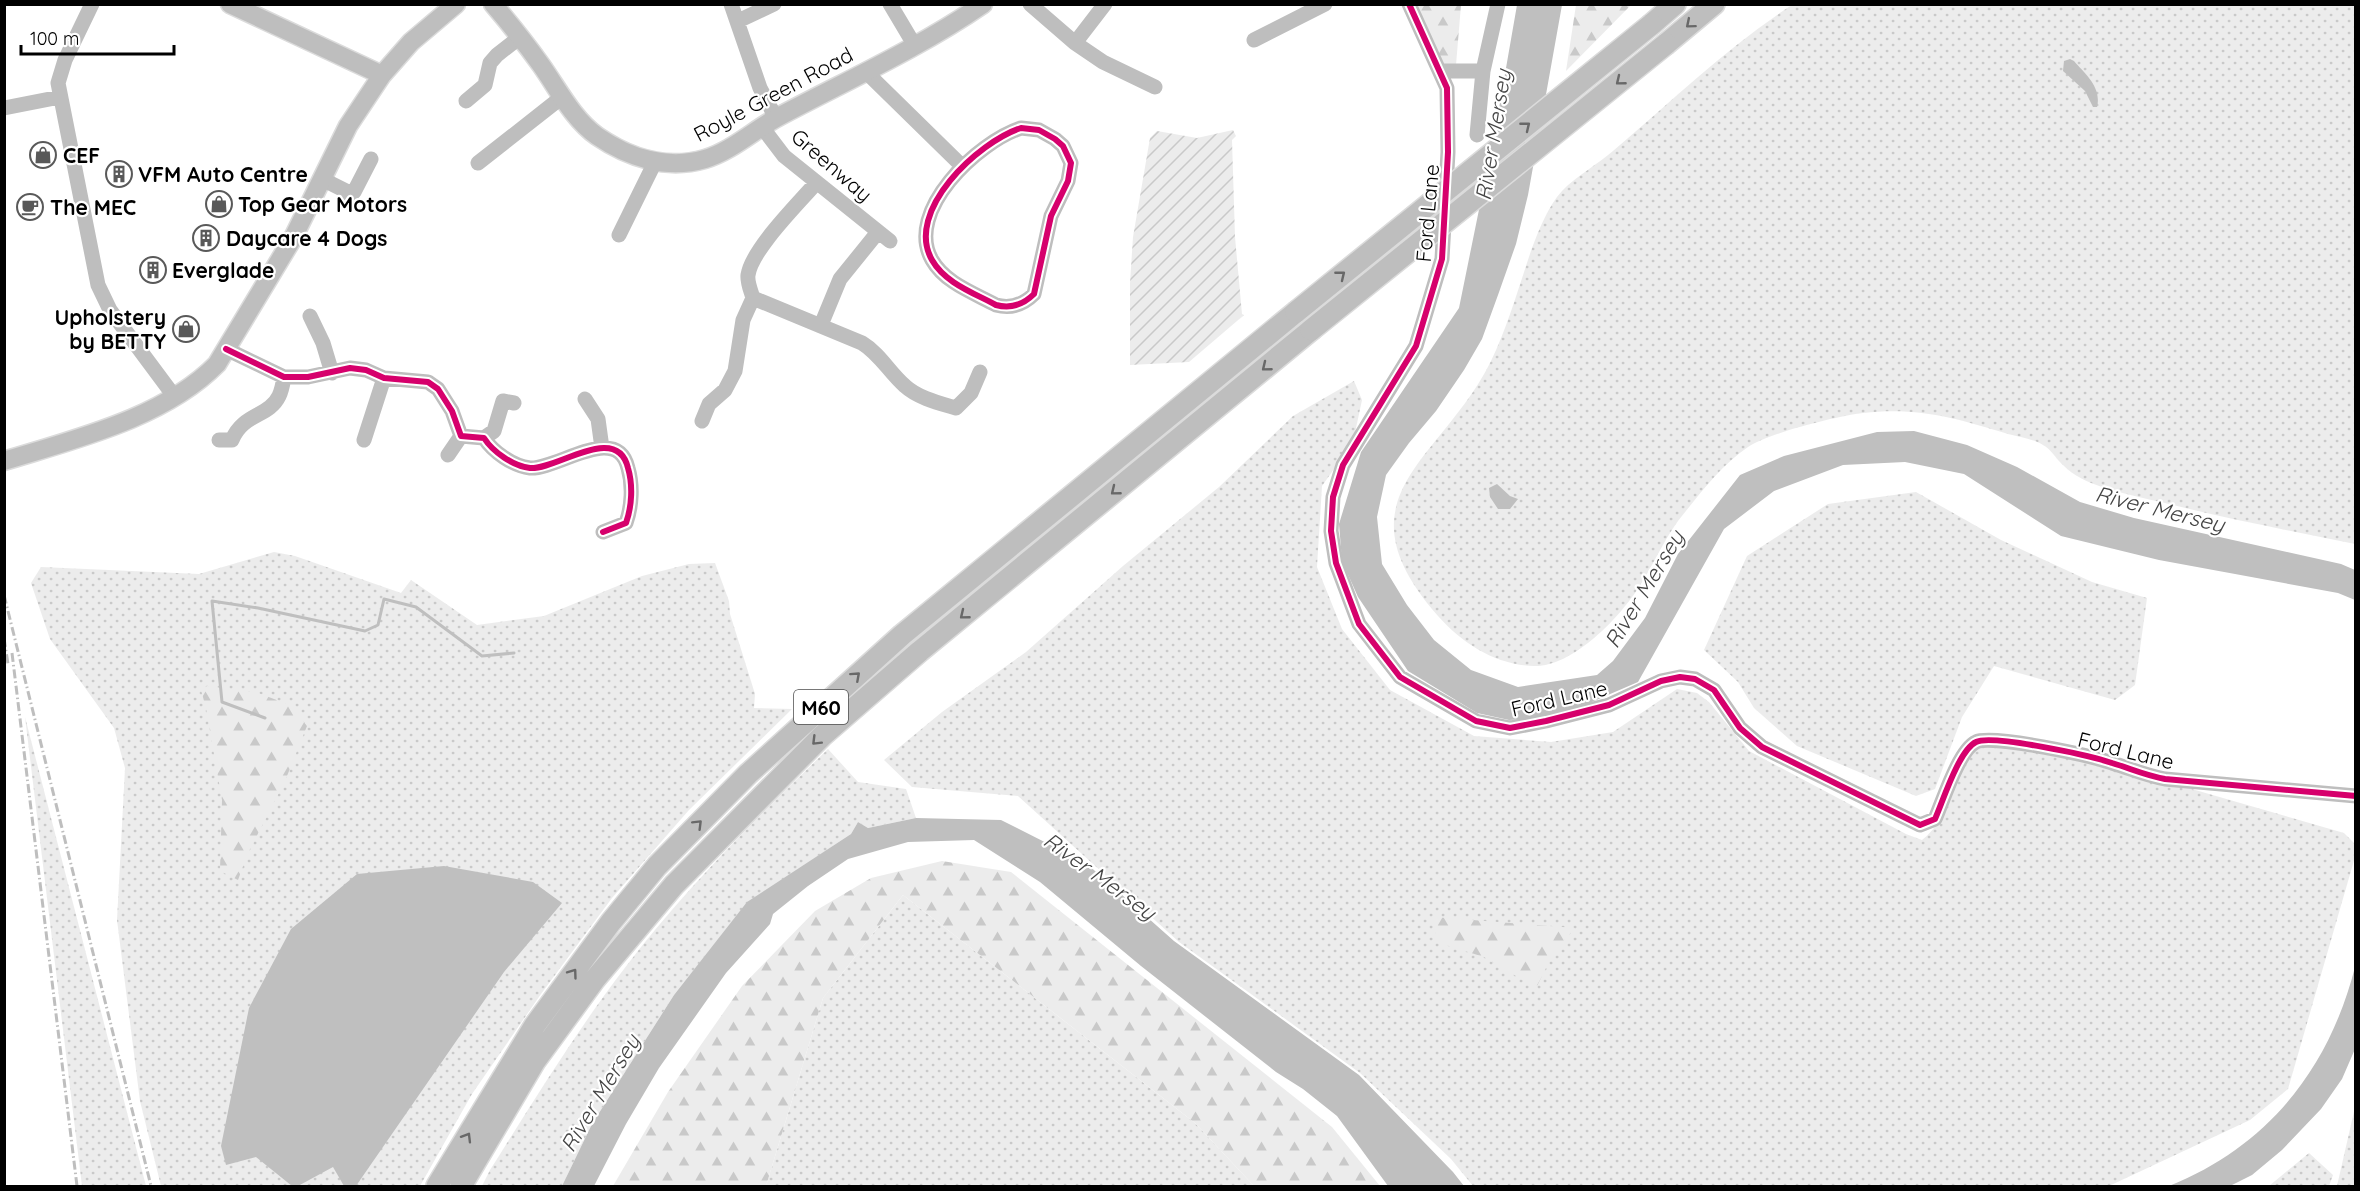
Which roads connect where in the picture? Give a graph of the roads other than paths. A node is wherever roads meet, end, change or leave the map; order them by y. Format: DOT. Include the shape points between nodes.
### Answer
graph roads {
  1 [pos="92,4"];
  2 [pos="230,4"];
  3 [pos="456,4"];
  4 [pos="493,4"];
  5 [pos="731,4"];
  6 [pos="774,4"];
  7 [pos="890,4"];
  8 [pos="983,4"];
  9 [pos="1030,4"];
  10 [pos="1105,4"];
  11 [pos="1325,4"];
  12 [pos="1409,4"];
  13 [pos="1498,4"];
  14 [pos="1675,4"];
  15 [pos="1714,4"];
  16 [pos="738,21"];
  17 [pos="520,37"];
  18 [pos="1254,40"];
  19 [pos="1076,43"];
  20 [pos="915,46"];
  21 [pos="865,71"];
  22 [pos="1440,71"];
  23 [pos="1483,71"];
  24 [pos="382,75"];
  25 [pos="1155,87"];
  26 [pos="60,97"];
  27 [pos="562,97"];
  28 [pos="466,101"];
  29 [pos="4,108"];
  30 [pos="769,122"];
  31 [pos="1477,135"];
  32 [pos="371,159"];
  33 [pos="655,162"];
  34 [pos="478,163"];
  35 [pos="962,166"];
  36 [pos="322,179"];
  37 [pos="816,183"];
  38 [pos="619,235"];
  39 [pos="753,298"];
  40 [pos="310,316"];
  41 [pos="821,325"];
  42 [pos="226,349"];
  43 [pos="980,372"];
  44 [pos="332,373"];
  45 [pos="284,377"];
  46 [pos="384,378"];
  47 [pos="174,396"];
  48 [pos="585,399"];
  49 [pos="514,403"];
  50 [pos="702,421"];
  51 [pos="461,436"];
  52 [pos="484,438"];
  53 [pos="219,440"];
  54 [pos="363,440"];
  55 [pos="602,448"];
  56 [pos="448,455"];
  57 [pos="4,461"];
  58 [pos="603,532"];
  59 [pos="2355,796"];
  60 [pos="437,1186"];
  61 [pos="461,1186"];
  1 -- 26 [label="street" via="61,70"];
  2 -- 24 [label="main road"];
  3 -- 24 [label="main road" via="411,42"];
  4 -- 17 [label="main road, Royle Green Road"];
  5 -- 16 [label="street, Greenway"];
  6 -- 16 [label="street"];
  7 -- 20 [label="street"];
  8 -- 20 [label="main road, Royle Green Road"];
  9 -- 19 [label="street"];
  10 -- 19 [label="street"];
  11 -- 18 [label="street"];
  12 -- 22 [label="street, Ford Lane"];
  13 -- 23 [label="street"];
  60 -- 14 [label="highway, M60, one-way, bridge" via="535,1025 611,922 657,866 748,774 902,635"];
  15 -- 61 [label="highway, M60, one-way, bridge" via="920,651 806,752 674,885 595,979 535,1061"];
  16 -- 30 [label="street, Greenway"];
  17 -- 27 [label="main road, Royle Green Road"];
  17 -- 28 [label="street" via="490,63 489,89"];
  19 -- 25 [label="street" via="1103,62"];
  20 -- 21 [label="main road, Royle Green Road"];
  21 -- 30 [label="main road, Royle Green Road"];
  21 -- 35 [label="street"];
  22 -- 23 [label="street"];
  22 -- 59 [label="street, Ford Lane" via="1447,88 1448,152 1442,259 1416,346 1342,465 1333,497 1331,531 1335,563 1359,624 1400,677 1476,721 1509,728 1609,705 1661,681 1695,679 1714,690 1740,728 1762,747 1920,825 1935,819 1966,750 1985,740 2111,762 2139,774 2165,779"];
  23 -- 31 [label="street"];
  24 -- 36 [label="main road" via="348,126"];
  26 -- 29 [label="street"];
  26 -- 47 [label="street" via="100,290 110,310"];
  27 -- 33 [label="main road, Royle Green Road" via="596,135 626,153"];
  27 -- 34 [label="street"];
  30 -- 33 [label="main road, Royle Green Road" via="705,159"];
  30 -- 37 [label="street, Greenway" via="784,156"];
  32 -- 36 [label="street" via="348,198"];
  33 -- 38 [label="street"];
  35 -- 35 [label="street" via="1009,132 1021,128 1039,130 1055,139 1069,156 1071,172 1051,216 1038,283 1034,294 1020,304 996,305 944,275 932,260 926,239 929,215"];
  36 -- 42 [label="main road" via="293,238"];
  37 -- 39 [label="street" via="752,262 748,282"];
  37 -- 41 [label="street, Greenway" via="884,236 840,279"];
  39 -- 41 [label="street"];
  39 -- 50 [label="street" via="743,320 735,371 725,390 708,404"];
  40 -- 44 [label="street"];
  41 -- 43 [label="street" via="876,351 905,387 956,408 971,393"];
  42 -- 45 [label="street"];
  42 -- 47 [label="main road" via="204,377"];
  44 -- 45 [label="street"];
  44 -- 46 [label="street" via="366,370"];
  45 -- 53 [label="street" via="279,398 246,420 236,429 232,440"];
  46 -- 51 [label="street" via="428,382 438,389"];
  46 -- 54 [label="street"];
  47 -- 57 [label="main road" via="123,423"];
  48 -- 55 [label="street" via="598,419"];
  49 -- 52 [label="street" via="503,401 494,431"];
  51 -- 52 [label="street"];
  51 -- 56 [label="street"];
  52 -- 55 [label="street" via="508,459 531,468"];
  55 -- 58 [label="street" via="613,448 627,463 632,508 626,523"];
}
